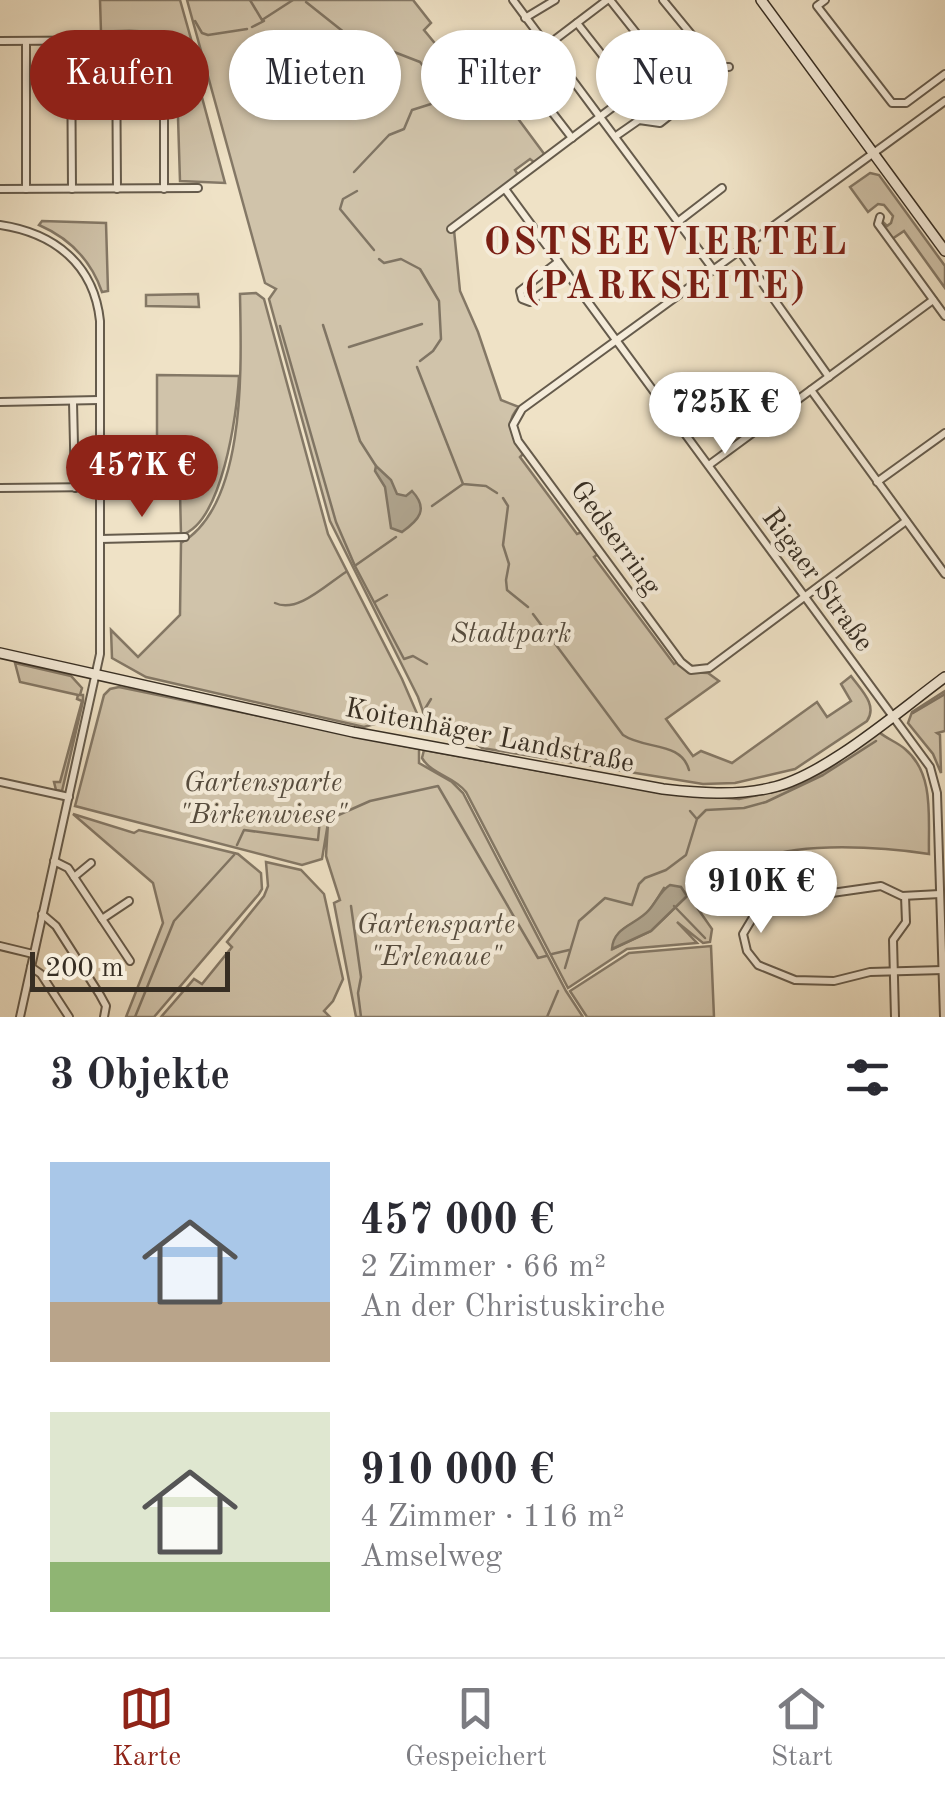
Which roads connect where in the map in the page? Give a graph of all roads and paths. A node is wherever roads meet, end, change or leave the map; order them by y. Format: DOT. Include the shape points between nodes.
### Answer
graph roads {
  1 [pos="513,0"];
  2 [pos="554,0"];
  3 [pos="608,0"];
  4 [pos="663,0"];
  5 [pos="760,0"];
  6 [pos="825,0"];
  7 [pos="525,18"];
  8 [pos="577,23"];
  9 [pos="534,30"];
  10 [pos="568,30"];
  11 [pos="633,30"];
  12 [pos="688,30"];
  13 [pos="0,41"];
  14 [pos="26,41"];
  15 [pos="30,41"];
  16 [pos="596,47"];
  17 [pos="945,74"];
  18 [pos="576,83"];
  19 [pos="945,101"];
  20 [pos="596,108"];
  21 [pos="72,120"];
  22 [pos="117,120"];
  23 [pos="164,120"];
  24 [pos="558,120"];
  25 [pos="597,120"];
  26 [pos="605,120"];
  27 [pos="639,120"];
  28 [pos="639,120"];
  29 [pos="664,120"];
  30 [pos="616,136"];
  31 [pos="572,138"];
  32 [pos="872,152"];
  33 [pos="198,188"];
  34 [pos="722,188"];
  35 [pos="0,189"];
  36 [pos="26,189"];
  37 [pos="72,189"];
  38 [pos="117,189"];
  39 [pos="164,189"];
  40 [pos="505,189"];
  41 [pos="880,217"];
  42 [pos="679,221"];
  43 [pos="0,224"];
  44 [pos="451,229"];
  45 [pos="738,250"];
  46 [pos="945,250"];
  47 [pos="558,262"];
  48 [pos="713,268"];
  49 [pos="568,274"];
  50 [pos="933,300"];
  51 [pos="945,316"];
  52 [pos="616,340"];
  53 [pos="829,377"];
  54 [pos="811,390"];
  55 [pos="99,400"];
  56 [pos="0,402"];
  57 [pos="73,402"];
  58 [pos="945,433"];
  59 [pos="709,465"];
  60 [pos="877,482"];
  61 [pos="100,487"];
  62 [pos="0,488"];
  63 [pos="75,488"];
  64 [pos="906,521"];
  65 [pos="185,536"];
  66 [pos="100,539"];
  67 [pos="945,574"];
  68 [pos="805,597"];
  69 [pos="0,652"];
  70 [pos="97,676"];
  71 [pos="945,677"];
  72 [pos="891,716"];
  73 [pos="0,782"];
  74 [pos="941,793"];
  75 [pos="69,797"];
  76 [pos="54,860"];
  77 [pos="92,863"];
  78 [pos="74,877"];
  79 [pos="940,894"];
  80 [pos="905,896"];
  81 [pos="129,901"];
  82 [pos="42,914"];
  83 [pos="102,919"];
  84 [pos="0,946"];
  85 [pos="33,954"];
  86 [pos="130,961"];
  87 [pos="30,967"];
  88 [pos="942,970"];
  89 [pos="894,971"];
  90 [pos="20,1017"];
  91 [pos="69,1017"];
  92 [pos="104,1017"];
  93 [pos="895,1017"];
  94 [pos="944,1017"];
  1 -- 7 [label="street"];
  2 -- 7 [label="street"];
  3 -- 8 [label="street"];
  3 -- 11 [label="street"];
  4 -- 12 [label="street"];
  5 -- 32 [label="main road"];
  6 -- 17 [label="street" via="817,6 886,99 906,102"];
  7 -- 9 [label="street"];
  8 -- 10 [label="street"];
  8 -- 16 [label="street"];
  13 -- 14 [label="street"];
  14 -- 15 [label="street"];
  14 -- 36 [label="street"];
  18 -- 20 [label="street"];
  19 -- 32 [label="street"];
  21 -- 37 [label="street"];
  22 -- 38 [label="street"];
  23 -- 39 [label="street"];
  24 -- 31 [label="street"];
  25 -- 31 [label="street"];
  26 -- 30 [label="street"];
  27 -- 29 [label="street"];
  28 -- 30 [label="street"];
  30 -- 42 [label="street"];
  31 -- 40 [label="street"];
  32 -- 45 [label="street"];
  32 -- 46 [label="main road"];
  33 -- 39 [label="street"];
  34 -- 42 [label="street"];
  35 -- 36 [label="street"];
  36 -- 37 [label="street"];
  37 -- 38 [label="street"];
  38 -- 39 [label="street"];
  40 -- 44 [label="street"];
  40 -- 47 [label="street, Rigaer Straße"];
  41 -- 50 [label="street" via="878,224"];
  42 -- 48 [label="street"];
  43 -- 55 [label="street" via="36,232 80,265 95,292 100,321"];
  45 -- 48 [label="street"];
  45 -- 53 [label="street"];
  47 -- 49 [label="street, Rigaer Straße"];
  47 -- 49 [label="street" via="520,290 522,299 530,302"];
  48 -- 52 [label="street"];
  49 -- 52 [label="street, Rigaer Straße"];
  50 -- 51 [label="street"];
  50 -- 53 [label="street"];
  52 -- 59 [label="street, Rigaer Straße"];
  52 -- 68 [label="street, Gedserring" via="522,408 514,430 675,654 691,670 709,668"];
  53 -- 54 [label="street"];
  54 -- 59 [label="street"];
  54 -- 60 [label="street"];
  55 -- 57 [label="street"];
  55 -- 61 [label="street"];
  56 -- 57 [label="street"];
  57 -- 63 [label="street"];
  58 -- 60 [label="street"];
  59 -- 68 [label="street, Rigaer Straße"];
  60 -- 64 [label="street"];
  61 -- 63 [label="street"];
  61 -- 66 [label="street"];
  62 -- 63 [label="street"];
  64 -- 67 [label="street"];
  64 -- 68 [label="street"];
  65 -- 66 [label="street"];
  66 -- 70 [label="street"];
  68 -- 72 [label="street, Rigaer Straße"];
  69 -- 70 [label="main road, Koitenhäger Landstraße"];
  70 -- 72 [label="main road, Koitenhäger Landstraße" via="370,736 703,794 774,788 802,777"];
  70 -- 75 [label="street"];
  71 -- 72 [label="main road, Koitenhäger Landstraße"];
  72 -- 74 [label="street, Rigaer Straße" via="930,766"];
  73 -- 75 [label="street"];
  74 -- 79 [label="street"];
  75 -- 76 [label="street"];
  76 -- 78 [label="street"];
  76 -- 82 [label="street"];
  77 -- 78 [label="street"];
  78 -- 83 [label="street"];
  79 -- 80 [label="street"];
  79 -- 88 [label="street"];
  80 -- 89 [label="street" via="906,922 893,940"];
  80 -- 89 [label="street" via="882,886 785,893 758,908 743,934 758,965 795,980"];
  81 -- 83 [label="street"];
  82 -- 85 [label="street"];
  82 -- 92 [label="street" via="106,1006"];
  83 -- 86 [label="street"];
  84 -- 85 [label="street"];
  85 -- 87 [label="street"];
  87 -- 90 [label="street"];
  87 -- 91 [label="street" via="42,974"];
  88 -- 89 [label="street"];
  88 -- 94 [label="street"];
  89 -- 93 [label="street"];
}
